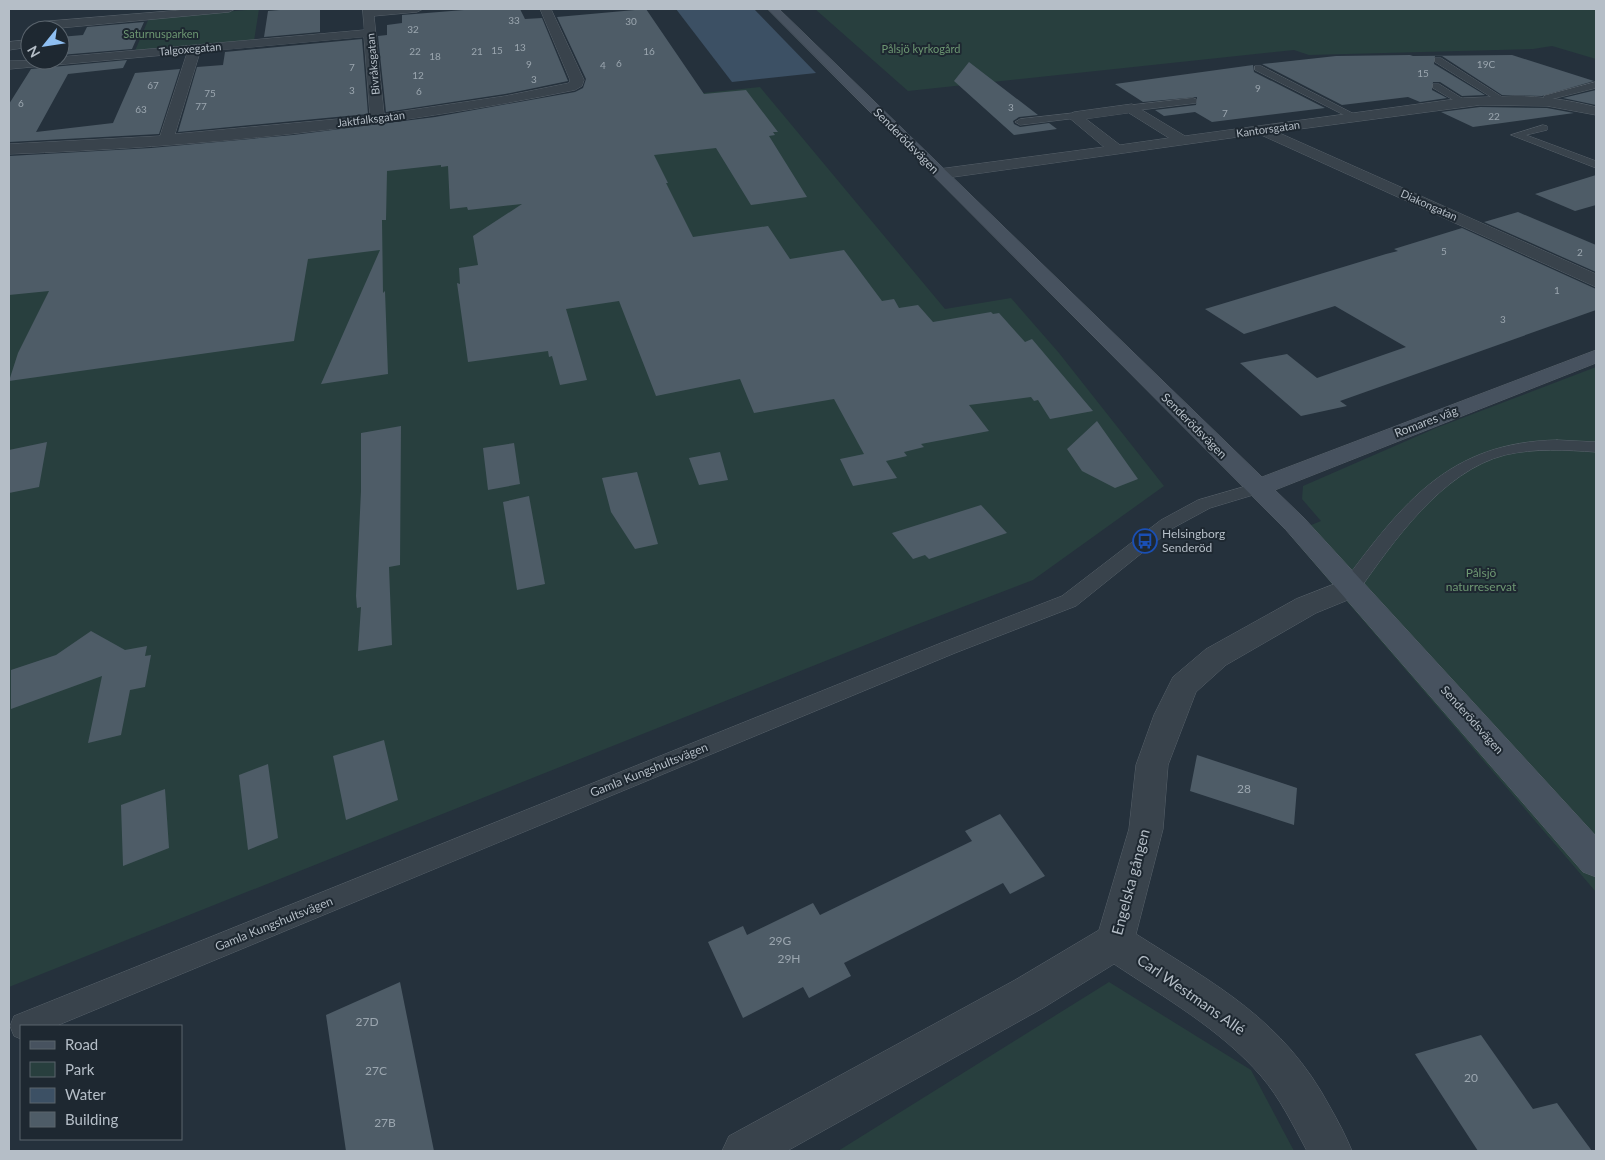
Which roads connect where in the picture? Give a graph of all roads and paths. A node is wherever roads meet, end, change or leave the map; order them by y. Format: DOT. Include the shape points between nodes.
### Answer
graph roads {
  1 [pos="228,9"];
  2 [pos="417,9"];
  3 [pos="545,9"];
  4 [pos="773,9"];
  5 [pos="211,10"];
  6 [pos="369,11"];
  7 [pos="70,21"];
  8 [pos="370,33"];
  9 [pos="195,49"];
  10 [pos="20,53"];
  11 [pos="1438,60"];
  12 [pos="10,67"];
  13 [pos="1258,68"];
  14 [pos="1596,85"];
  15 [pos="1436,86"];
  16 [pos="1502,100"];
  17 [pos="1193,101"];
  18 [pos="1463,102"];
  19 [pos="1548,102"];
  20 [pos="1132,108"];
  21 [pos="1596,111"];
  22 [pos="1074,116"];
  23 [pos="1355,116"];
  24 [pos="377,119"];
  25 [pos="1020,122"];
  26 [pos="1543,128"];
  27 [pos="1261,130"];
  28 [pos="1182,140"];
  29 [pos="166,141"];
  30 [pos="1115,148"];
  31 [pos="9,149"];
  32 [pos="1596,165"];
  33 [pos="939,174"];
  34 [pos="1596,280"];
  35 [pos="1596,356"];
  36 [pos="1596,447"];
  37 [pos="1257,488"];
  38 [pos="1350,588"];
  39 [pos="1596,861"];
  40 [pos="1115,942"];
  41 [pos="28,1025"];
  42 [pos="744,1151"];
  43 [pos="1330,1151"];
  1 -- 5 [label="street"];
  2 -- 6 [label="street"];
  3 -- 24 [label="street, Jaktfalksgatan" via="577,80 575,86"];
  4 -- 33 [label="street, Senderödsvägen"];
  5 -- 7 [label="street"];
  6 -- 8 [label="street, Bivråksgatan"];
  8 -- 9 [label="street, Talgoxegatan"];
  8 -- 24 [label="street, Bivråksgatan"];
  9 -- 12 [label="street, Talgoxegatan"];
  9 -- 29 [label="street"];
  10 -- 12 [label="street"];
  11 -- 16 [label="lane"];
  13 -- 23 [label="lane"];
  14 -- 19 [label="lane" via="1553,96 1548,98"];
  15 -- 18 [label="lane"];
  16 -- 18 [label="street, Kantorsgatan"];
  16 -- 19 [label="street, Kantorsgatan"];
  17 -- 20 [label="lane"];
  18 -- 23 [label="street, Kantorsgatan"];
  19 -- 21 [label="street, Kantorsgatan"];
  20 -- 22 [label="street"];
  20 -- 28 [label="street"];
  22 -- 25 [label="lane"];
  22 -- 30 [label="street"];
  23 -- 27 [label="street, Kantorsgatan"];
  24 -- 29 [label="street, Jaktfalksgatan"];
  26 -- 32 [label="lane" via="1516,135"];
  27 -- 28 [label="street, Kantorsgatan"];
  27 -- 34 [label="street, Diakongatan"];
  28 -- 30 [label="street, Kantorsgatan"];
  29 -- 31 [label="street, Jaktfalksgatan"];
  30 -- 33 [label="street, Kantorsgatan"];
  33 -- 37 [label="street, Senderödsvägen"];
  35 -- 37 [label="street, Romares väg"];
  36 -- 38 [label="lane" via="1528,446 1494,454 1465,466 1424,498 1382,544"];
  37 -- 38 [label="street, Senderödsvägen" via="1295,524"];
  37 -- 41 [label="lane, Gamla Kungshultsvägen" via="1204,504 1167,524 1069,601"];
  38 -- 39 [label="street, Senderödsvägen"];
  38 -- 40 [label="street, Engelska gången" via="1306,606 1216,657 1184,685 1152,765 1146,829"];
  40 -- 42 [label="street, Engelska gången" via="1029,994"];
  40 -- 43 [label="street, Carl Westmans Allé" via="1238,1025 1264,1049 1293,1083"];
}
